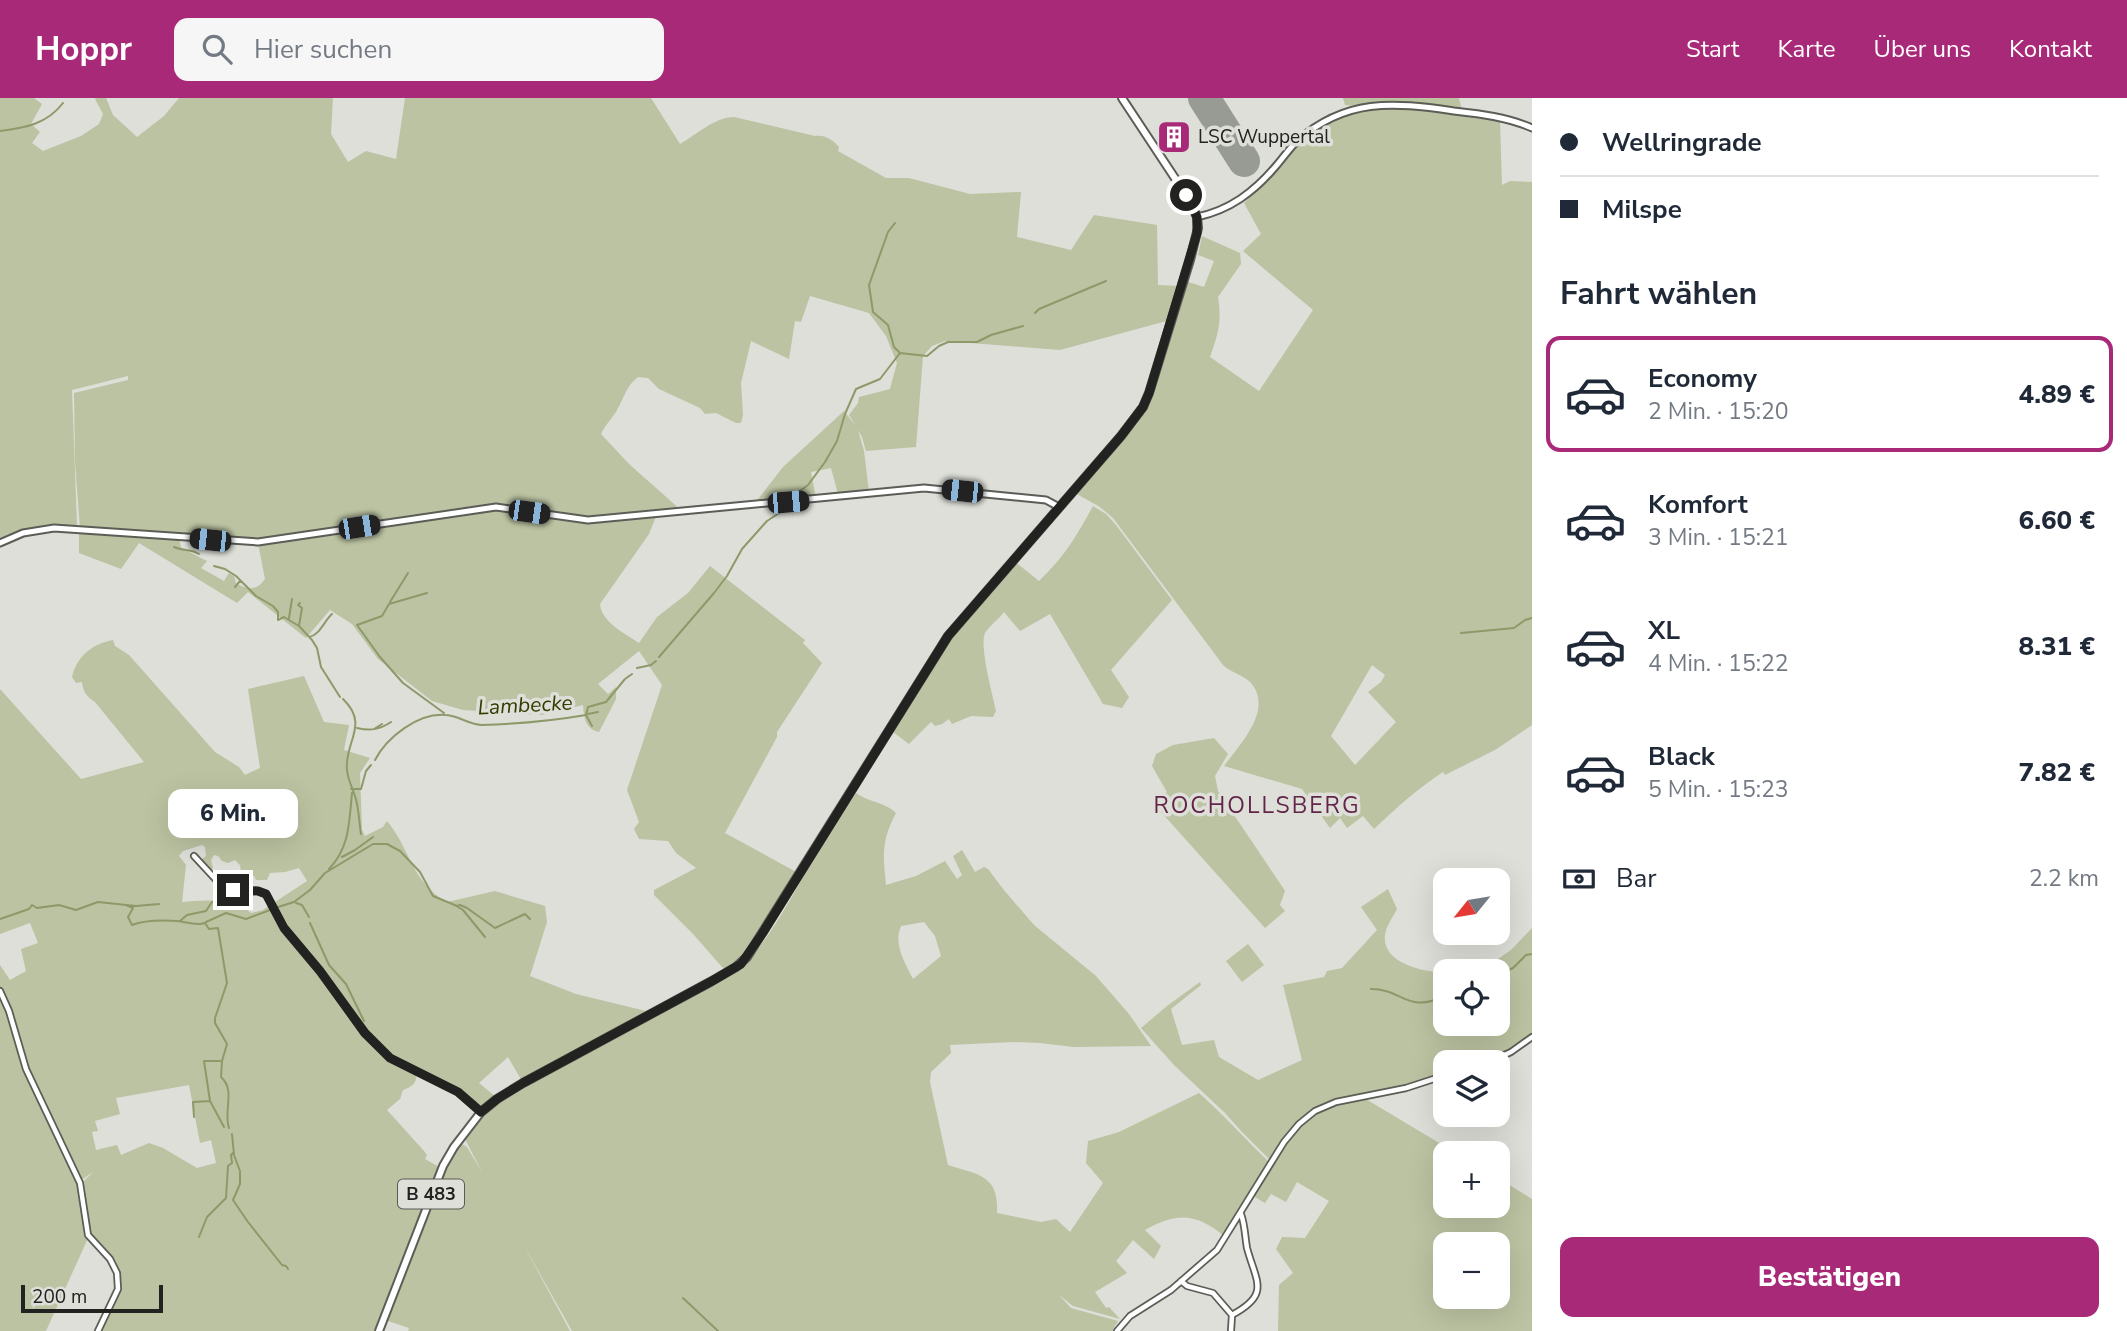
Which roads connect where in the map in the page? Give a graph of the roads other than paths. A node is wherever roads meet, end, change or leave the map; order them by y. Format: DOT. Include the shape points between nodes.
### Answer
graph roads {
  1 [pos="1122,98"];
  2 [pos="1532,128"];
  3 [pos="1197,217"];
  4 [pos="1059,507"];
  5 [pos="0,543"];
  6 [pos="194,856"];
  7 [pos="0,991"];
  8 [pos="1532,1037"];
  9 [pos="1510,1052"];
  10 [pos="1433,1079"];
  11 [pos="481,1112"];
  12 [pos="1241,1213"];
  13 [pos="1181,1281"];
  14 [pos="1232,1318"];
  15 [pos="98,1331"];
  16 [pos="379,1331"];
  17 [pos="1117,1331"];
  18 [pos="1231,1331"];
  1 -- 3 [label="main road"];
  2 -- 3 [label="street" via="1501,118 1398,103 1351,108 1309,131 1250,194"];
  3 -- 4 [label="main road, B 483" via="1183,284 1143,407"];
  4 -- 5 [label="street" via="1050,501 1015,496 919,488 588,520 496,507 258,542 54,528"];
  4 -- 11 [label="main road, B 483" via="948,636 741,964 523,1083"];
  6 -- 11 [label="street" via="225,886 263,892 284,928 381,1050 458,1092"];
  7 -- 15 [label="street" via="26,1069 80,1183 88,1235 117,1273 118,1289"];
  8 -- 9 [label="street"];
  10 -- 12 [label="street" via="1315,1111 1291,1132"];
  11 -- 16 [label="main road, B 483" via="443,1166"];
  12 -- 13 [label="street" via="1217,1250"];
  12 -- 14 [label="street" via="1258,1284 1250,1305"];
  13 -- 14 [label="street" via="1213,1293"];
  13 -- 17 [label="street" via="1129,1316"];
  14 -- 18 [label="street"];
}
